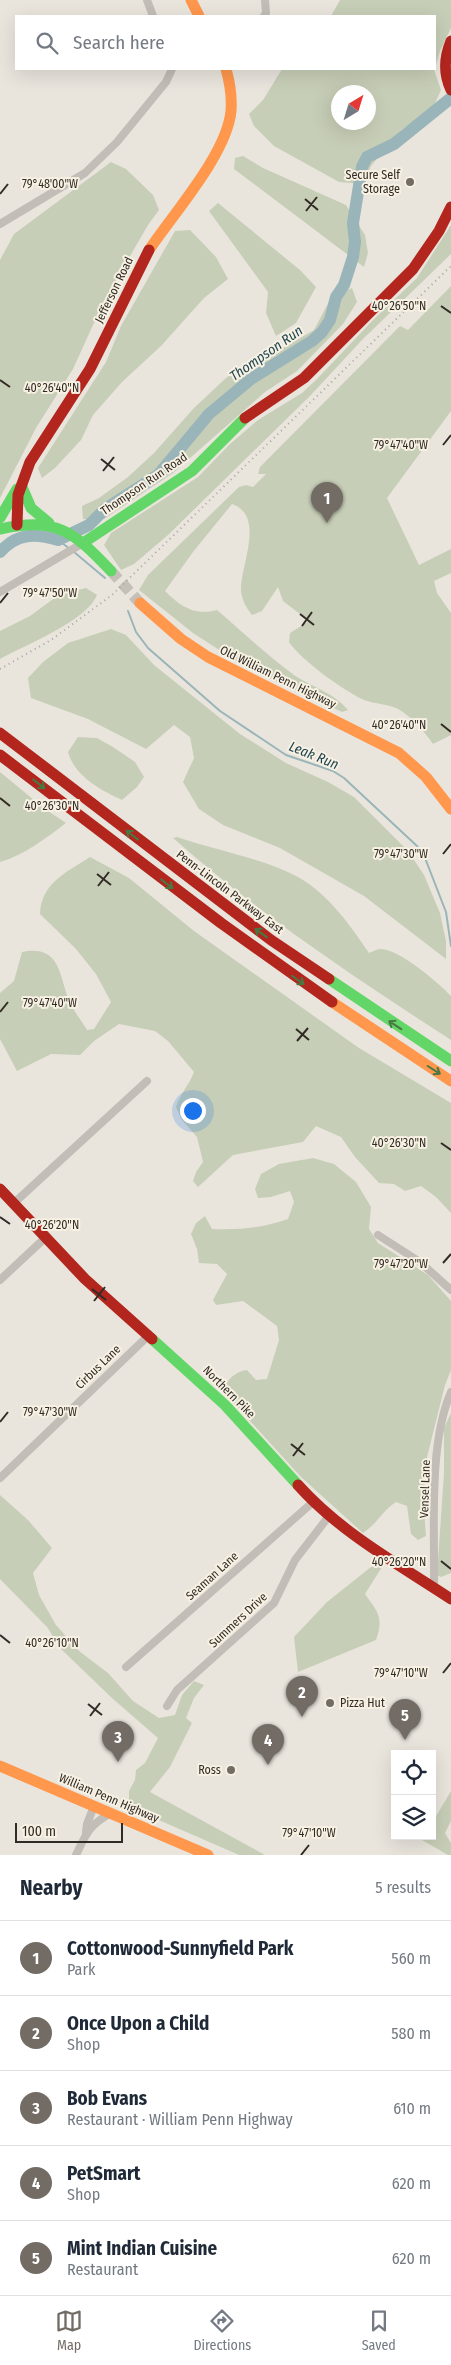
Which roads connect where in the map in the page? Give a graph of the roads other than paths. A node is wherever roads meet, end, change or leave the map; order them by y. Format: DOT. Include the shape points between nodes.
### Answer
graph roads {
  1 [pos="147,0"];
  2 [pos="191,0"];
  3 [pos="265,0"];
  4 [pos="153,15"];
  5 [pos="198,15"];
  6 [pos="265,15"];
  7 [pos="451,41"];
  8 [pos="172,70"];
  9 [pos="226,70"];
  10 [pos="450,89"];
  11 [pos="451,207"];
  12 [pos="0,224"];
  13 [pos="23,479"];
  14 [pos="0,518"];
  15 [pos="17,524"];
  16 [pos="60,528"];
  17 [pos="0,529"];
  18 [pos="79,542"];
  19 [pos="111,572"];
  20 [pos="0,592"];
  21 [pos="140,603"];
  22 [pos="0,733"];
  23 [pos="0,755"];
  24 [pos="451,809"];
  25 [pos="451,1061"];
  26 [pos="147,1080"];
  27 [pos="451,1081"];
  28 [pos="0,1189"];
  29 [pos="14,1203"];
  30 [pos="378,1235"];
  31 [pos="46,1238"];
  32 [pos="0,1280"];
  33 [pos="451,1290"];
  34 [pos="148,1336"];
  35 [pos="451,1392"];
  36 [pos="0,1478"];
  37 [pos="313,1502"];
  38 [pos="329,1516"];
  39 [pos="434,1589"];
  40 [pos="451,1599"];
  41 [pos="126,1667"];
  42 [pos="167,1706"];
  43 [pos="0,1766"];
  44 [pos="94,1806"];
  45 [pos="110,1813"];
  46 [pos="86,1832"];
  47 [pos="76,1855"];
  48 [pos="208,1855"];
  1 -- 4 [label="street"];
  2 -- 5 [label="main road"];
  3 -- 6 [label="street"];
  7 -- 10 [label="main road" via="444,68"];
  8 -- 12 [label="street" via="166,82 104,156 74,181"];
  9 -- 13 [label="main road, Jefferson Road" via="231,112 229,126 217,152 149,250 90,369 41,444"];
  11 -- 18 [label="main road, Thompson Run Road" via="439,231 412,268 304,378 245,418 192,470"];
  13 -- 14 [label="main road"];
  13 -- 15 [label="main road, Jefferson Road" via="18,495"];
  13 -- 16 [label="main road" via="26,502 37,516"];
  15 -- 16 [label="main road" via="43,523"];
  15 -- 17 [label="main road"];
  16 -- 18 [label="main road"];
  18 -- 19 [label="main road"];
  18 -- 20 [label="street, Thompson Run Road"];
  21 -- 24 [label="main road, Old William Penn Highway" via="208,658 399,753 426,777"];
  25 -- 22 [label="main road, Penn-Lincoln Parkway East, one-way" via="271,940"];
  23 -- 27 [label="main road, one-way" via="261,954"];
  26 -- 29 [label="street"];
  28 -- 29 [label="main road, Northern Pike"];
  29 -- 31 [label="main road, Northern Pike"];
  30 -- 33 [label="street" via="420,1262"];
  31 -- 32 [label="street"];
  31 -- 34 [label="main road, Northern Pike" via="85,1279"];
  34 -- 36 [label="street, Cirbus Lane"];
  34 -- 37 [label="main road, Northern Pike" via="225,1405"];
  35 -- 39 [label="street, Vensel Lane" via="438,1438"];
  37 -- 38 [label="main road, Northern Pike"];
  37 -- 41 [label="street, Seaman Lane"];
  38 -- 39 [label="main road, Northern Pike"];
  38 -- 42 [label="street, Summers Drive" via="295,1560 274,1603 177,1690"];
  39 -- 40 [label="main road, Northern Pike"];
  43 -- 44 [label="main road, William Penn Highway"];
  44 -- 45 [label="main road, William Penn Highway"];
  44 -- 46 [label="street"];
  45 -- 46 [label="street"];
  45 -- 48 [label="main road, William Penn Highway"];
  46 -- 47 [label="street"];
}
